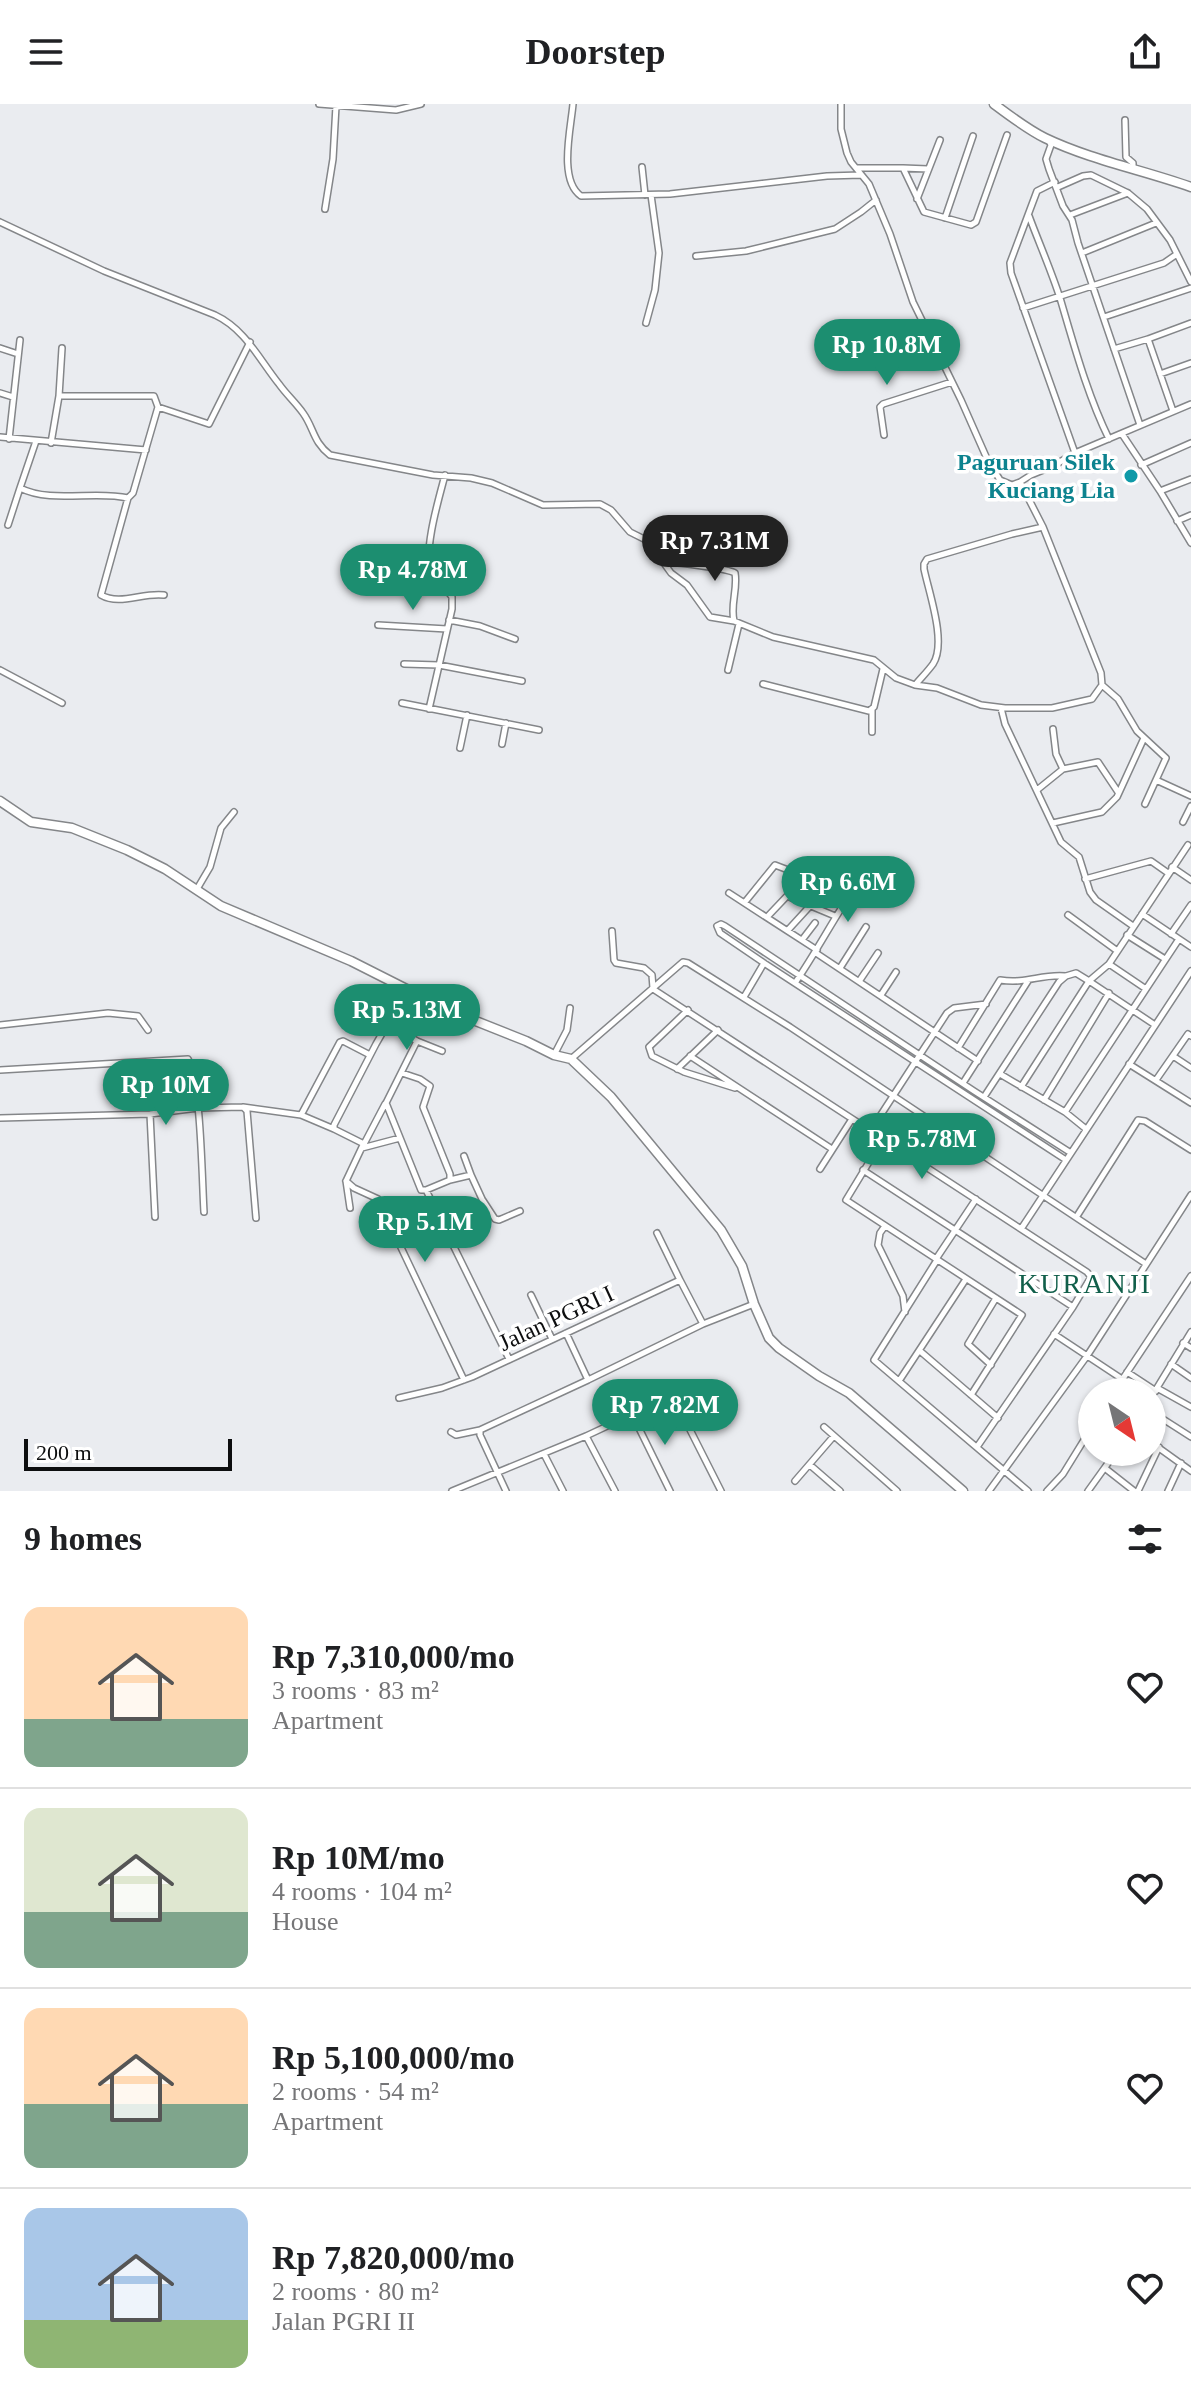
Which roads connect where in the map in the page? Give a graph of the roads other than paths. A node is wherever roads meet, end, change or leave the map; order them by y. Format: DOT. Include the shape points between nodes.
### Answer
graph roads {
  1 [pos="319,104"];
  2 [pos="421,104"];
  3 [pos="573,104"];
  4 [pos="841,104"];
  5 [pos="994,104"];
  6 [pos="336,106"];
  7 [pos="1125,120"];
  8 [pos="1007,135"];
  9 [pos="973,136"];
  10 [pos="940,140"];
  11 [pos="1049,140"];
  12 [pos="642,167"];
  13 [pos="856,168"];
  14 [pos="903,168"];
  15 [pos="928,169"];
  16 [pos="1133,169"];
  17 [pos="862,175"];
  18 [pos="1056,184"];
  19 [pos="1191,187"];
  20 [pos="1128,193"];
  21 [pos="648,195"];
  22 [pos="876,200"];
  23 [pos="916,200"];
  24 [pos="325,209"];
  25 [pos="1028,215"];
  26 [pos="1070,215"];
  27 [pos="945,218"];
  28 [pos="0,222"];
  29 [pos="1156,223"];
  30 [pos="1082,253"];
  31 [pos="1177,254"];
  32 [pos="696,256"];
  33 [pos="1191,285"];
  34 [pos="1092,286"];
  35 [pos="1059,295"];
  36 [pos="1023,308"];
  37 [pos="1104,317"];
  38 [pos="646,323"];
  39 [pos="1191,323"];
  40 [pos="1148,339"];
  41 [pos="20,340"];
  42 [pos="250,342"];
  43 [pos="0,348"];
  44 [pos="62,348"];
  45 [pos="1114,349"];
  46 [pos="18,354"];
  47 [pos="1191,363"];
  48 [pos="1160,374"];
  49 [pos="952,382"];
  50 [pos="0,393"];
  51 [pos="59,396"];
  52 [pos="13,397"];
  53 [pos="1191,404"];
  54 [pos="158,407"];
  55 [pos="1173,411"];
  56 [pos="1140,425"];
  57 [pos="1122,434"];
  58 [pos="884,435"];
  59 [pos="0,437"];
  60 [pos="9,439"];
  61 [pos="1109,439"];
  62 [pos="36,441"];
  63 [pos="51,443"];
  64 [pos="1191,443"];
  65 [pos="146,450"];
  66 [pos="1075,453"];
  67 [pos="1141,465"];
  68 [pos="445,475"];
  69 [pos="1191,479"];
  70 [pos="1020,482"];
  71 [pos="20,488"];
  72 [pos="1160,491"];
  73 [pos="128,498"];
  74 [pos="1191,515"];
  75 [pos="1177,521"];
  76 [pos="8,525"];
  77 [pos="1043,527"];
  78 [pos="1191,543"];
  79 [pos="664,563"];
  80 [pos="164,595"];
  81 [pos="449,620"];
  82 [pos="737,622"];
  83 [pos="378,625"];
  84 [pos="447,629"];
  85 [pos="515,639"];
  86 [pos="404,664"];
  87 [pos="439,665"];
  88 [pos="883,669"];
  89 [pos="0,670"];
  90 [pos="728,670"];
  91 [pos="522,681"];
  92 [pos="763,684"];
  93 [pos="915,685"];
  94 [pos="1102,685"];
  95 [pos="62,703"];
  96 [pos="402,703"];
  97 [pos="1001,708"];
  98 [pos="429,709"];
  99 [pos="872,710"];
  100 [pos="467,715"];
  101 [pos="506,723"];
  102 [pos="1053,729"];
  103 [pos="539,730"];
  104 [pos="872,732"];
  105 [pos="1144,738"];
  106 [pos="502,744"];
  107 [pos="460,748"];
  108 [pos="1063,769"];
  109 [pos="1156,780"];
  110 [pos="1037,790"];
  111 [pos="1118,792"];
  112 [pos="1191,796"];
  113 [pos="0,801"];
  114 [pos="1145,804"];
  115 [pos="1191,806"];
  116 [pos="234,812"];
  117 [pos="1183,822"];
  118 [pos="1053,823"];
  119 [pos="1188,845"];
  120 [pos="1170,870"];
  121 [pos="1085,879"];
  122 [pos="1191,880"];
  123 [pos="857,884"];
  124 [pos="196,890"];
  125 [pos="729,893"];
  126 [pos="851,894"];
  127 [pos="745,902"];
  128 [pos="1191,905"];
  129 [pos="810,906"];
  130 [pos="1142,914"];
  131 [pos="1068,915"];
  132 [pos="768,916"];
  133 [pos="835,916"];
  134 [pos="815,923"];
  135 [pos="1133,926"];
  136 [pos="866,927"];
  137 [pos="788,930"];
  138 [pos="612,931"];
  139 [pos="1171,934"];
  140 [pos="1127,935"];
  141 [pos="1179,939"];
  142 [pos="802,940"];
  143 [pos="1191,947"];
  144 [pos="1116,950"];
  145 [pos="817,951"];
  146 [pos="878,953"];
  147 [pos="1165,959"];
  148 [pos="764,963"];
  149 [pos="1109,964"];
  150 [pos="840,968"];
  151 [pos="896,972"];
  152 [pos="1191,972"];
  153 [pos="800,975"];
  154 [pos="1066,976"];
  155 [pos="860,980"];
  156 [pos="1028,981"];
  157 [pos="1089,981"];
  158 [pos="795,983"];
  159 [pos="653,989"];
  160 [pos="1146,989"];
  161 [pos="408,990"];
  162 [pos="1109,993"];
  163 [pos="881,995"];
  164 [pos="744,997"];
  165 [pos="986,1004"];
  166 [pos="570,1008"];
  167 [pos="1133,1008"];
  168 [pos="688,1010"];
  169 [pos="387,1024"];
  170 [pos="0,1025"];
  171 [pos="1155,1025"];
  172 [pos="148,1030"];
  173 [pos="718,1030"];
  174 [pos="935,1032"];
  175 [pos="1190,1033"];
  176 [pos="417,1041"];
  177 [pos="958,1048"];
  178 [pos="442,1051"];
  179 [pos="370,1055"];
  180 [pos="554,1055"];
  181 [pos="920,1055"];
  182 [pos="690,1056"];
  183 [pos="1173,1056"];
  184 [pos="571,1059"];
  185 [pos="978,1061"];
  186 [pos="915,1062"];
  187 [pos="1129,1064"];
  188 [pos="1191,1068"];
  189 [pos="677,1069"];
  190 [pos="0,1070"];
  191 [pos="402,1073"];
  192 [pos="1000,1074"];
  193 [pos="1156,1080"];
  194 [pos="963,1083"];
  195 [pos="1021,1087"];
  196 [pos="740,1089"];
  197 [pos="895,1096"];
  198 [pos="984,1097"];
  199 [pos="1044,1100"];
  200 [pos="386,1103"];
  201 [pos="1191,1103"];
  202 [pos="243,1107"];
  203 [pos="198,1108"];
  204 [pos="1065,1112"];
  205 [pos="150,1114"];
  206 [pos="301,1115"];
  207 [pos="0,1118"];
  208 [pos="852,1119"];
  209 [pos="334,1129"];
  210 [pos="1086,1129"];
  211 [pos="871,1130"];
  212 [pos="400,1138"];
  213 [pos="883,1139"];
  214 [pos="362,1146"];
  215 [pos="832,1149"];
  216 [pos="1191,1150"];
  217 [pos="1071,1153"];
  218 [pos="464,1156"];
  219 [pos="1066,1160"];
  220 [pos="820,1169"];
  221 [pos="863,1170"];
  222 [pos="471,1175"];
  223 [pos="450,1180"];
  224 [pos="346,1181"];
  225 [pos="426,1190"];
  226 [pos="1044,1194"];
  227 [pos="1191,1195"];
  228 [pos="976,1199"];
  229 [pos="350,1208"];
  230 [pos="520,1211"];
  231 [pos="204,1212"];
  232 [pos="1077,1216"];
  233 [pos="155,1217"];
  234 [pos="256,1218"];
  235 [pos="885,1226"];
  236 [pos="1021,1229"];
  237 [pos="956,1230"];
  238 [pos="657,1233"];
  239 [pos="936,1260"];
  240 [pos="1146,1264"];
  241 [pos="1191,1276"];
  242 [pos="966,1279"];
  243 [pos="680,1280"];
  244 [pos="531,1295"];
  245 [pos="996,1298"];
  246 [pos="754,1304"];
  247 [pos="1073,1307"];
  248 [pos="905,1312"];
  249 [pos="703,1324"];
  250 [pos="1191,1332"];
  251 [pos="566,1333"];
  252 [pos="1054,1334"];
  253 [pos="552,1339"];
  254 [pos="1183,1343"];
  255 [pos="1191,1348"];
  256 [pos="920,1351"];
  257 [pos="1087,1356"];
  258 [pos="509,1359"];
  259 [pos="1171,1364"];
  260 [pos="991,1365"];
  261 [pos="1127,1372"];
  262 [pos="1120,1378"];
  263 [pos="1123,1378"];
  264 [pos="1135,1378"];
  265 [pos="1163,1378"];
  266 [pos="1191,1378"];
  267 [pos="464,1380"];
  268 [pos="588,1380"];
  269 [pos="899,1381"];
  270 [pos="971,1395"];
  271 [pos="1166,1397"];
  272 [pos="399,1398"];
  273 [pos="1191,1407"];
  274 [pos="633,1416"];
  275 [pos="998,1418"];
  276 [pos="1166,1421"];
  277 [pos="824,1427"];
  278 [pos="480,1430"];
  279 [pos="451,1432"];
  280 [pos="586,1436"];
  281 [pos="833,1437"];
  282 [pos="1191,1437"];
  283 [pos="977,1447"];
  284 [pos="1078,1450"];
  285 [pos="1166,1452"];
  286 [pos="544,1454"];
  287 [pos="1181,1463"];
  288 [pos="810,1465"];
  289 [pos="1108,1466"];
  290 [pos="1149,1466"];
  291 [pos="1106,1469"];
  292 [pos="1005,1471"];
  293 [pos="1191,1471"];
  294 [pos="498,1474"];
  295 [pos="795,1481"];
  296 [pos="452,1491"];
  297 [pos="506,1491"];
  298 [pos="563,1491"];
  299 [pos="615,1491"];
  300 [pos="670,1491"];
  301 [pos="721,1491"];
  302 [pos="840,1491"];
  303 [pos="897,1491"];
  304 [pos="963,1491"];
  305 [pos="989,1491"];
  306 [pos="1028,1491"];
  307 [pos="1047,1491"];
  308 [pos="1088,1491"];
  309 [pos="1136,1491"];
  310 [pos="1168,1491"];
  1 -- 6 [label="street"];
  2 -- 6 [label="street" via="396,110"];
  3 -- 21 [label="street" via="568,158 575,192 587,197"];
  4 -- 13 [label="street" via="843,141"];
  5 -- 11 [label="street"];
  6 -- 24 [label="street"];
  7 -- 16 [label="street" via="1126,157"];
  8 -- 27 [label="street" via="976,222"];
  9 -- 27 [label="street"];
  10 -- 15 [label="street"];
  11 -- 16 [label="street"];
  11 -- 18 [label="street" via="1046,159"];
  12 -- 21 [label="street"];
  13 -- 14 [label="street"];
  13 -- 17 [label="street"];
  14 -- 15 [label="street"];
  14 -- 23 [label="street"];
  15 -- 23 [label="street"];
  16 -- 19 [label="street"];
  17 -- 21 [label="street"];
  17 -- 22 [label="street"];
  18 -- 20 [label="street" via="1091,175"];
  18 -- 25 [label="street" via="1037,191"];
  18 -- 26 [label="street"];
  20 -- 26 [label="street"];
  20 -- 29 [label="street"];
  21 -- 38 [label="street" via="659,253"];
  22 -- 32 [label="street" via="835,229 746,251"];
  22 -- 49 [label="street" via="908,291"];
  23 -- 27 [label="street" via="924,212"];
  25 -- 35 [label="street"];
  25 -- 36 [label="street" via="1010,263"];
  26 -- 30 [label="street"];
  28 -- 42 [label="street" via="223,319"];
  29 -- 30 [label="street"];
  29 -- 31 [label="street"];
  30 -- 34 [label="street"];
  31 -- 33 [label="street"];
  31 -- 34 [label="street"];
  33 -- 37 [label="street"];
  34 -- 35 [label="street"];
  34 -- 37 [label="street"];
  35 -- 36 [label="street"];
  35 -- 61 [label="street"];
  36 -- 66 [label="street"];
  37 -- 45 [label="street"];
  39 -- 40 [label="street"];
  40 -- 45 [label="street"];
  40 -- 48 [label="street"];
  41 -- 46 [label="street"];
  42 -- 54 [label="street" via="209,424"];
  42 -- 68 [label="street" via="330,455"];
  43 -- 46 [label="street"];
  44 -- 51 [label="street"];
  45 -- 56 [label="street"];
  46 -- 52 [label="street"];
  47 -- 48 [label="street"];
  48 -- 55 [label="street"];
  49 -- 58 [label="street" via="883,404"];
  49 -- 70 [label="street" via="996,474 1004,483"];
  50 -- 52 [label="street"];
  51 -- 54 [label="street" via="154,396"];
  51 -- 63 [label="street"];
  52 -- 60 [label="street"];
  53 -- 55 [label="street"];
  54 -- 65 [label="street"];
  55 -- 56 [label="street"];
  56 -- 57 [label="street"];
  57 -- 61 [label="street"];
  57 -- 67 [label="street"];
  59 -- 60 [label="street"];
  60 -- 62 [label="street"];
  61 -- 66 [label="street"];
  62 -- 63 [label="street"];
  62 -- 71 [label="street"];
  63 -- 65 [label="street"];
  64 -- 67 [label="street"];
  65 -- 73 [label="street"];
  66 -- 70 [label="street"];
  67 -- 72 [label="street"];
  68 -- 79 [label="street" via="492,483 543,505 600,504 644,539"];
  68 -- 81 [label="street" via="432,526 429,569 452,597"];
  69 -- 72 [label="street"];
  70 -- 77 [label="street"];
  71 -- 73 [label="street"];
  71 -- 76 [label="street"];
  72 -- 75 [label="street"];
  73 -- 80 [label="street" via="101,595"];
  74 -- 75 [label="street"];
  75 -- 78 [label="street"];
  77 -- 93 [label="street" via="927,559 924,569 938,634 937,656"];
  77 -- 94 [label="street"];
  79 -- 82 [label="street" via="710,617"];
  79 -- 82 [label="street" via="735,573 732,613"];
  81 -- 84 [label="street"];
  81 -- 85 [label="street"];
  82 -- 88 [label="street" via="773,637 874,660"];
  82 -- 90 [label="street"];
  83 -- 84 [label="street"];
  84 -- 87 [label="street"];
  86 -- 87 [label="street"];
  87 -- 91 [label="street"];
  87 -- 98 [label="street"];
  88 -- 93 [label="street"];
  88 -- 99 [label="street"];
  89 -- 95 [label="street"];
  92 -- 99 [label="street"];
  93 -- 97 [label="street"];
  94 -- 97 [label="street" via="1082,703"];
  94 -- 105 [label="street"];
  96 -- 98 [label="street"];
  97 -- 110 [label="street"];
  98 -- 100 [label="street"];
  99 -- 104 [label="street"];
  100 -- 101 [label="street"];
  100 -- 107 [label="street"];
  101 -- 103 [label="street"];
  101 -- 106 [label="street"];
  102 -- 108 [label="street"];
  105 -- 109 [label="street" via="1166,758"];
  105 -- 111 [label="street"];
  108 -- 110 [label="street"];
  108 -- 111 [label="street" via="1098,762"];
  109 -- 112 [label="street"];
  109 -- 114 [label="street"];
  110 -- 118 [label="street"];
  111 -- 118 [label="street" via="1102,812"];
  113 -- 124 [label="street" via="31,822 72,828 127,850"];
  115 -- 117 [label="street"];
  116 -- 124 [label="street" via="221,828 210,867"];
  118 -- 121 [label="street" via="1061,842 1079,857"];
  119 -- 120 [label="street"];
  120 -- 121 [label="street" via="1151,861"];
  120 -- 122 [label="street"];
  120 -- 130 [label="street"];
  121 -- 135 [label="street" via="1096,900"];
  123 -- 126 [label="street"];
  124 -- 161 [label="street"];
  125 -- 127 [label="street"];
  126 -- 127 [label="street" via="775,865"];
  126 -- 133 [label="street"];
  127 -- 132 [label="street"];
  128 -- 139 [label="street"];
  129 -- 132 [label="street" via="785,896"];
  129 -- 133 [label="street"];
  129 -- 137 [label="street"];
  130 -- 135 [label="street"];
  130 -- 139 [label="street"];
  131 -- 144 [label="street"];
  132 -- 137 [label="street"];
  133 -- 145 [label="street"];
  134 -- 142 [label="street"];
  135 -- 140 [label="street"];
  136 -- 150 [label="street"];
  137 -- 142 [label="street"];
  138 -- 159 [label="street" via="616,963 644,968 652,975"];
  139 -- 141 [label="street"];
  140 -- 144 [label="street"];
  140 -- 147 [label="street"];
  141 -- 143 [label="street"];
  141 -- 147 [label="street"];
  142 -- 145 [label="street"];
  144 -- 149 [label="street"];
  145 -- 150 [label="street"];
  145 -- 153 [label="street"];
  146 -- 155 [label="street"];
  147 -- 160 [label="street"];
  148 -- 153 [label="street" via="717,926 725,926"];
  148 -- 158 [label="street"];
  148 -- 164 [label="street"];
  149 -- 157 [label="street"];
  149 -- 160 [label="street"];
  150 -- 155 [label="street"];
  151 -- 163 [label="street"];
  152 -- 171 [label="street"];
  153 -- 158 [label="street"];
  153 -- 181 [label="street"];
  154 -- 156 [label="street"];
  154 -- 157 [label="street" via="1076,973"];
  154 -- 192 [label="street"];
  155 -- 163 [label="street"];
  156 -- 165 [label="street" via="1000,980"];
  156 -- 185 [label="street"];
  157 -- 162 [label="street"];
  157 -- 195 [label="street"];
  158 -- 186 [label="street"];
  159 -- 164 [label="street" via="683,962"];
  159 -- 168 [label="street"];
  159 -- 184 [label="street"];
  160 -- 167 [label="street"];
  161 -- 169 [label="street"];
  161 -- 180 [label="street"];
  162 -- 167 [label="street"];
  162 -- 199 [label="street"];
  163 -- 174 [label="street"];
  164 -- 197 [label="street"];
  165 -- 174 [label="street" via="954,1008"];
  165 -- 177 [label="street"];
  166 -- 180 [label="street" via="567,1030"];
  167 -- 171 [label="street"];
  167 -- 204 [label="street"];
  168 -- 173 [label="street"];
  168 -- 189 [label="street" via="649,1047 652,1056"];
  169 -- 176 [label="street"];
  169 -- 179 [label="street"];
  170 -- 172 [label="street" via="108,1013 138,1016"];
  171 -- 187 [label="street"];
  173 -- 182 [label="street"];
  173 -- 208 [label="street"];
  174 -- 177 [label="street"];
  174 -- 181 [label="street"];
  175 -- 183 [label="street"];
  176 -- 178 [label="street"];
  176 -- 191 [label="street"];
  177 -- 185 [label="street"];
  179 -- 206 [label="street" via="340,1042"];
  179 -- 209 [label="street"];
  180 -- 184 [label="street"];
  181 -- 186 [label="street"];
  181 -- 194 [label="street"];
  182 -- 189 [label="street"];
  182 -- 196 [label="street"];
  183 -- 188 [label="street"];
  183 -- 193 [label="street"];
  184 -- 246 [label="street" via="611,1097 721,1230 742,1266"];
  185 -- 194 [label="street"];
  186 -- 197 [label="street"];
  186 -- 219 [label="street"];
  187 -- 193 [label="street"];
  187 -- 210 [label="street"];
  189 -- 196 [label="street"];
  190 -- 203 [label="street" via="188,1059"];
  191 -- 200 [label="street"];
  191 -- 223 [label="street" via="430,1086 423,1107"];
  192 -- 195 [label="street"];
  192 -- 198 [label="street"];
  193 -- 201 [label="street"];
  194 -- 198 [label="street"];
  195 -- 199 [label="street"];
  196 -- 215 [label="street"];
  197 -- 211 [label="street"];
  197 -- 226 [label="street"];
  198 -- 217 [label="street"];
  199 -- 204 [label="street"];
  200 -- 212 [label="street"];
  200 -- 214 [label="street"];
  202 -- 203 [label="street"];
  202 -- 206 [label="street"];
  202 -- 234 [label="street"];
  203 -- 205 [label="street"];
  203 -- 231 [label="street"];
  204 -- 210 [label="street"];
  205 -- 207 [label="street"];
  205 -- 233 [label="street"];
  206 -- 209 [label="street"];
  208 -- 211 [label="street"];
  208 -- 215 [label="street"];
  209 -- 214 [label="street"];
  210 -- 217 [label="street"];
  211 -- 213 [label="street"];
  212 -- 214 [label="street"];
  212 -- 225 [label="street" via="421,1190"];
  213 -- 221 [label="street"];
  213 -- 228 [label="street"];
  214 -- 224 [label="street"];
  215 -- 220 [label="street"];
  216 -- 232 [label="street" via="1138,1120"];
  217 -- 219 [label="street"];
  218 -- 222 [label="street"];
  219 -- 226 [label="street"];
  221 -- 235 [label="street" via="846,1200"];
  221 -- 237 [label="street"];
  222 -- 223 [label="street"];
  222 -- 230 [label="street" via="495,1219"];
  223 -- 225 [label="street"];
  224 -- 229 [label="street"];
  224 -- 267 [label="street" via="378,1199"];
  225 -- 258 [label="street"];
  226 -- 232 [label="street"];
  226 -- 236 [label="street"];
  227 -- 240 [label="street"];
  228 -- 236 [label="street"];
  228 -- 237 [label="street"];
  232 -- 240 [label="street"];
  235 -- 239 [label="street"];
  235 -- 248 [label="street" via="877,1241 903,1296"];
  236 -- 247 [label="street" via="1091,1277"];
  237 -- 239 [label="street"];
  237 -- 247 [label="street"];
  238 -- 243 [label="street"];
  239 -- 242 [label="street"];
  239 -- 248 [label="street"];
  240 -- 257 [label="street"];
  241 -- 261 [label="street"];
  242 -- 245 [label="street"];
  242 -- 256 [label="street"];
  243 -- 249 [label="street"];
  243 -- 251 [label="street, Jalan PGRI I"];
  244 -- 253 [label="street"];
  245 -- 260 [label="street" via="968,1344"];
  245 -- 260 [label="street" via="1022,1318"];
  246 -- 249 [label="street"];
  246 -- 304 [label="street" via="779,1348 849,1393"];
  247 -- 252 [label="street"];
  248 -- 269 [label="street" via="874,1358"];
  249 -- 268 [label="street"];
  250 -- 254 [label="street"];
  251 -- 253 [label="street, Jalan PGRI I"];
  251 -- 268 [label="street"];
  252 -- 257 [label="street"];
  252 -- 275 [label="street"];
  253 -- 258 [label="street, Jalan PGRI I"];
  254 -- 255 [label="street"];
  254 -- 259 [label="street"];
  256 -- 269 [label="street"];
  256 -- 270 [label="street"];
  257 -- 262 [label="street"];
  257 -- 292 [label="street"];
  258 -- 267 [label="street, Jalan PGRI I"];
  259 -- 265 [label="street"];
  259 -- 266 [label="street"];
  260 -- 270 [label="street"];
  261 -- 263 [label="street"];
  261 -- 264 [label="street"];
  267 -- 272 [label="street, Jalan PGRI I"];
  268 -- 278 [label="street"];
  269 -- 283 [label="street"];
  270 -- 275 [label="street"];
  271 -- 273 [label="street"];
  274 -- 280 [label="street"];
  274 -- 300 [label="street"];
  274 -- 301 [label="street" via="667,1398 676,1402"];
  275 -- 283 [label="street"];
  276 -- 282 [label="street"];
  277 -- 281 [label="street"];
  278 -- 279 [label="street"];
  278 -- 294 [label="street"];
  280 -- 286 [label="street"];
  280 -- 299 [label="street"];
  281 -- 288 [label="street"];
  281 -- 303 [label="street"];
  283 -- 292 [label="street"];
  284 -- 307 [label="street"];
  285 -- 287 [label="street"];
  286 -- 294 [label="street"];
  286 -- 298 [label="street"];
  287 -- 293 [label="street"];
  287 -- 310 [label="street"];
  288 -- 295 [label="street"];
  288 -- 302 [label="street"];
  289 -- 291 [label="street"];
  290 -- 309 [label="street"];
  291 -- 308 [label="street"];
  291 -- 309 [label="street"];
  292 -- 305 [label="street"];
  292 -- 306 [label="street"];
  294 -- 296 [label="street"];
  294 -- 297 [label="street"];
}
